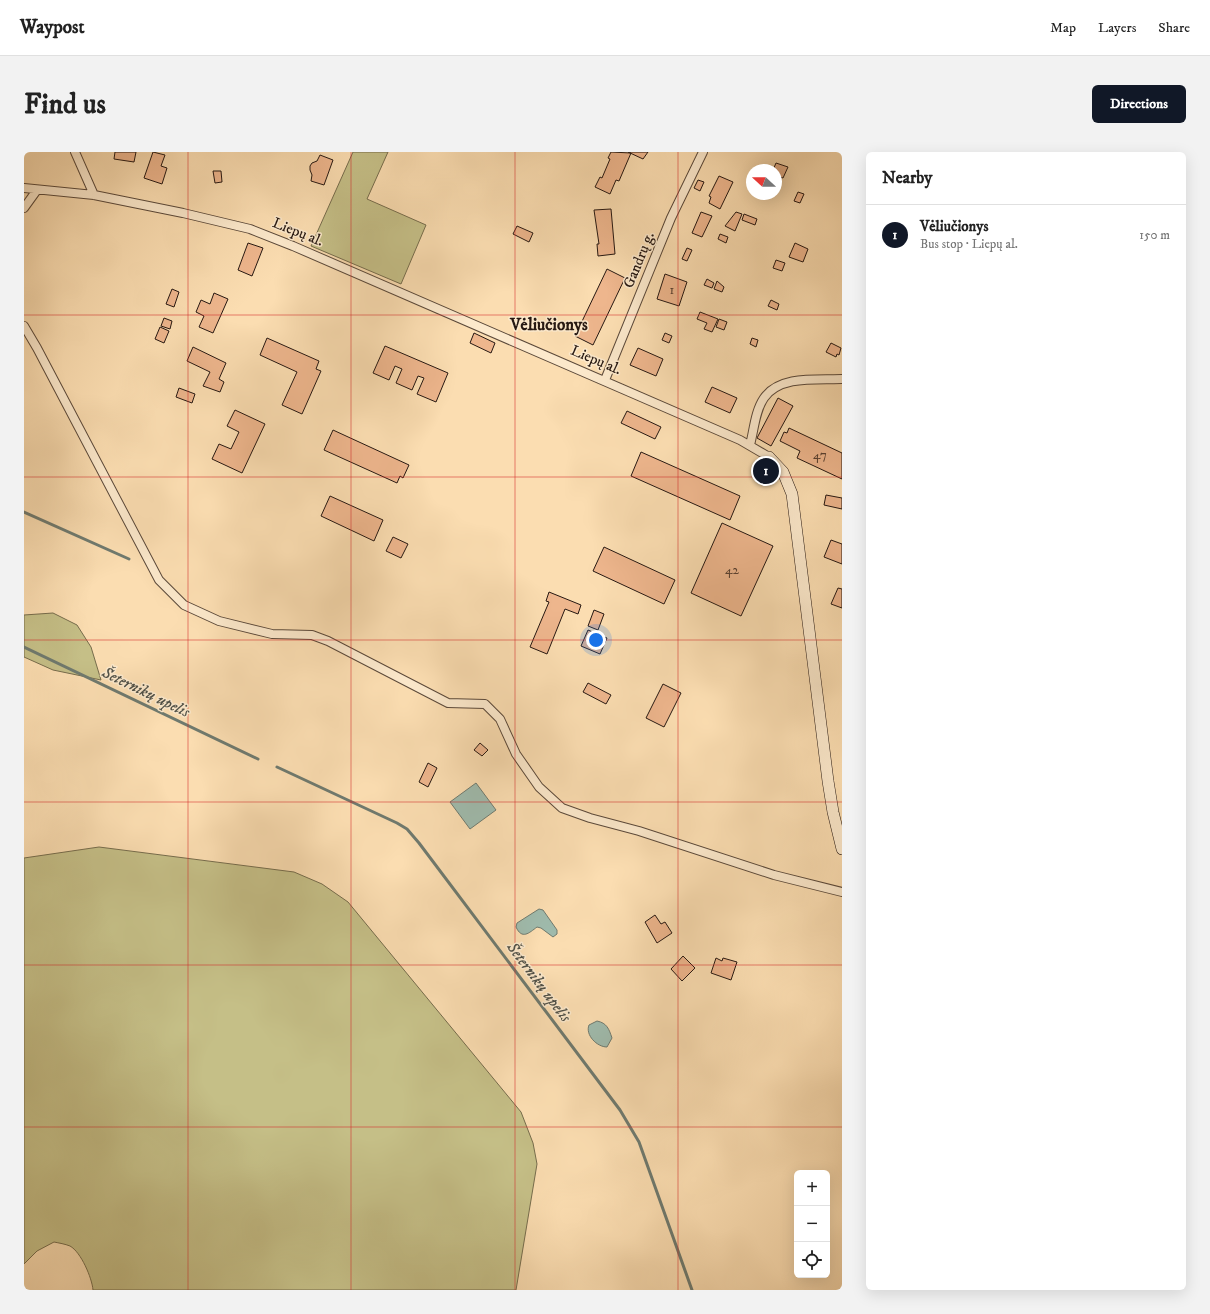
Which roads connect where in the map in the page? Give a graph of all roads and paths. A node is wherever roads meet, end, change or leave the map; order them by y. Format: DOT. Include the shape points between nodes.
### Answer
graph roads {
  1 [pos="75,152"];
  2 [pos="703,152"];
  3 [pos="24,188"];
  4 [pos="37,190"];
  5 [pos="94,195"];
  6 [pos="24,208"];
  7 [pos="24,326"];
  8 [pos="842,379"];
  9 [pos="605,380"];
  10 [pos="750,445"];
  11 [pos="769,457"];
  12 [pos="842,849"];
  13 [pos="842,892"];
  1 -- 5 [label="street"];
  2 -- 9 [label="street, Gandrų g." via="671,218"];
  3 -- 4 [label="street, Liepų al."];
  4 -- 5 [label="street, Liepų al."];
  4 -- 6 [label="street"];
  5 -- 9 [label="street, Liepų al." via="250,229"];
  7 -- 13 [label="street" via="159,580 184,605 219,621 272,634 312,635 448,703 485,704 500,719 516,754 539,787 562,808 774,875"];
  8 -- 10 [label="street" via="790,382 771,390 758,410"];
  9 -- 10 [label="street, Liepų al."];
  10 -- 11 [label="street, Liepų al."];
  11 -- 12 [label="main road, Liepų al." via="782,472 792,494 828,781"];
}
